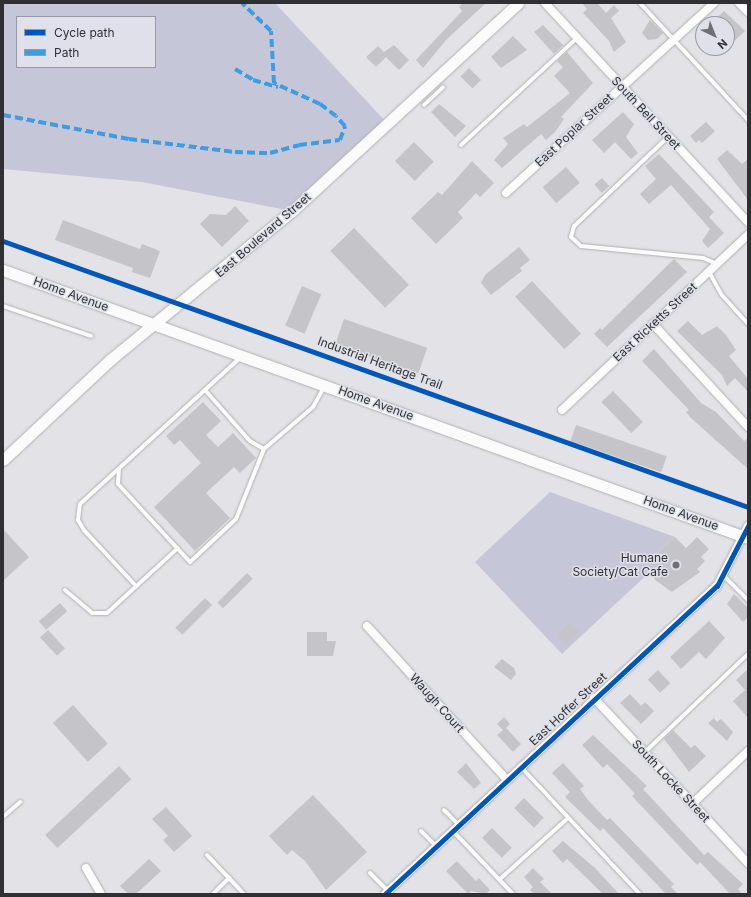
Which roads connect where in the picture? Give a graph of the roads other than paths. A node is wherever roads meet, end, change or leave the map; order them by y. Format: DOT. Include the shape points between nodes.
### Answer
graph roads {
  1 [pos="518,3"];
  2 [pos="545,3"];
  3 [pos="640,3"];
  4 [pos="714,3"];
  5 [pos="739,3"];
  6 [pos="748,12"];
  7 [pos="577,38"];
  8 [pos="674,39"];
  9 [pos="621,86"];
  10 [pos="443,87"];
  11 [pos="424,105"];
  12 [pos="748,120"];
  13 [pos="669,136"];
  14 [pos="462,145"];
  15 [pos="506,193"];
  16 [pos="748,222"];
  17 [pos="748,234"];
  18 [pos="717,264"];
  19 [pos="3,270"];
  20 [pos="709,272"];
  21 [pos="3,306"];
  22 [pos="653,324"];
  23 [pos="748,324"];
  24 [pos="156,325"];
  25 [pos="91,336"];
  26 [pos="243,356"];
  27 [pos="324,385"];
  28 [pos="205,390"];
  29 [pos="562,410"];
  30 [pos="748,427"];
  31 [pos="264,449"];
  32 [pos="3,460"];
  33 [pos="119,468"];
  34 [pos="746,533"];
  35 [pos="178,548"];
  36 [pos="724,576"];
  37 [pos="136,586"];
  38 [pos="65,590"];
  39 [pos="748,600"];
  40 [pos="367,626"];
  41 [pos="748,654"];
  42 [pos="594,698"];
  43 [pos="748,751"];
  44 [pos="645,752"];
  45 [pos="521,767"];
  46 [pos="507,780"];
  47 [pos="20,802"];
  48 [pos="692,804"];
  49 [pos="444,810"];
  50 [pos="3,817"];
  51 [pos="568,818"];
  52 [pos="456,828"];
  53 [pos="421,832"];
  54 [pos="436,846"];
  55 [pos="207,855"];
  56 [pos="748,863"];
  57 [pos="86,868"];
  58 [pos="370,873"];
  59 [pos="229,878"];
  60 [pos="500,879"];
  61 [pos="387,893"];
  62 [pos="101,894"];
  63 [pos="213,894"];
  64 [pos="244,894"];
  65 [pos="513,894"];
  66 [pos="640,894"];
  1 -- 24 [label="main road, East Boulevard Street" via="292,211"];
  2 -- 7 [label="street, South Bell Street"];
  3 -- 8 [label="lane"];
  4 -- 8 [label="street, East Poplar Street"];
  5 -- 6 [label="street"];
  7 -- 9 [label="street, South Bell Street"];
  7 -- 14 [label="lane"];
  8 -- 9 [label="street, East Poplar Street"];
  8 -- 12 [label="lane"];
  9 -- 13 [label="street, South Bell Street"];
  9 -- 15 [label="street, East Poplar Street"];
  10 -- 11 [label="lane"];
  13 -- 16 [label="street, South Bell Street"];
  13 -- 18 [label="lane" via="574,226 571,237 581,246 703,258"];
  17 -- 18 [label="street, East Ricketts Street"];
  18 -- 20 [label="street, East Ricketts Street"];
  19 -- 24 [label="main road, Home Avenue"];
  20 -- 22 [label="street, East Ricketts Street"];
  20 -- 23 [label="lane" via="721,294"];
  21 -- 25 [label="lane"];
  22 -- 29 [label="street, East Ricketts Street"];
  22 -- 30 [label="street"];
  24 -- 26 [label="main road, Home Avenue"];
  24 -- 32 [label="main road, East Boulevard Street" via="111,359"];
  26 -- 27 [label="main road, Home Avenue"];
  26 -- 28 [label="lane"];
  27 -- 31 [label="lane" via="320,400 272,446"];
  27 -- 34 [label="main road, Home Avenue"];
  28 -- 31 [label="lane" via="250,440"];
  28 -- 33 [label="lane"];
  31 -- 35 [label="lane" via="236,519 190,562"];
  33 -- 35 [label="lane" via="118,484"];
  33 -- 37 [label="lane" via="80,504 78,520"];
  34 -- 36 [label="street, East Hoffer Street"];
  35 -- 37 [label="lane"];
  36 -- 39 [label="lane"];
  36 -- 42 [label="street, East Hoffer Street" via="641,659"];
  37 -- 38 [label="lane" via="108,613 100,614 81,606"];
  40 -- 46 [label="street, Waugh Court"];
  41 -- 44 [label="lane"];
  42 -- 44 [label="street, South Locke Street"];
  42 -- 45 [label="street, East Hoffer Street"];
  43 -- 48 [label="street"];
  44 -- 48 [label="street, South Locke Street"];
  45 -- 46 [label="street, East Hoffer Street"];
  45 -- 51 [label="lane"];
  46 -- 52 [label="street, East Hoffer Street"];
  47 -- 50 [label="lane"];
  48 -- 56 [label="street, South Locke Street"];
  49 -- 52 [label="lane"];
  51 -- 60 [label="lane"];
  51 -- 66 [label="lane"];
  52 -- 54 [label="street, East Hoffer Street"];
  52 -- 60 [label="lane"];
  53 -- 54 [label="lane"];
  54 -- 61 [label="street, East Hoffer Street"];
  55 -- 59 [label="lane"];
  57 -- 62 [label="street"];
  58 -- 61 [label="lane"];
  59 -- 63 [label="lane"];
  59 -- 64 [label="lane"];
  60 -- 65 [label="lane"];
}
